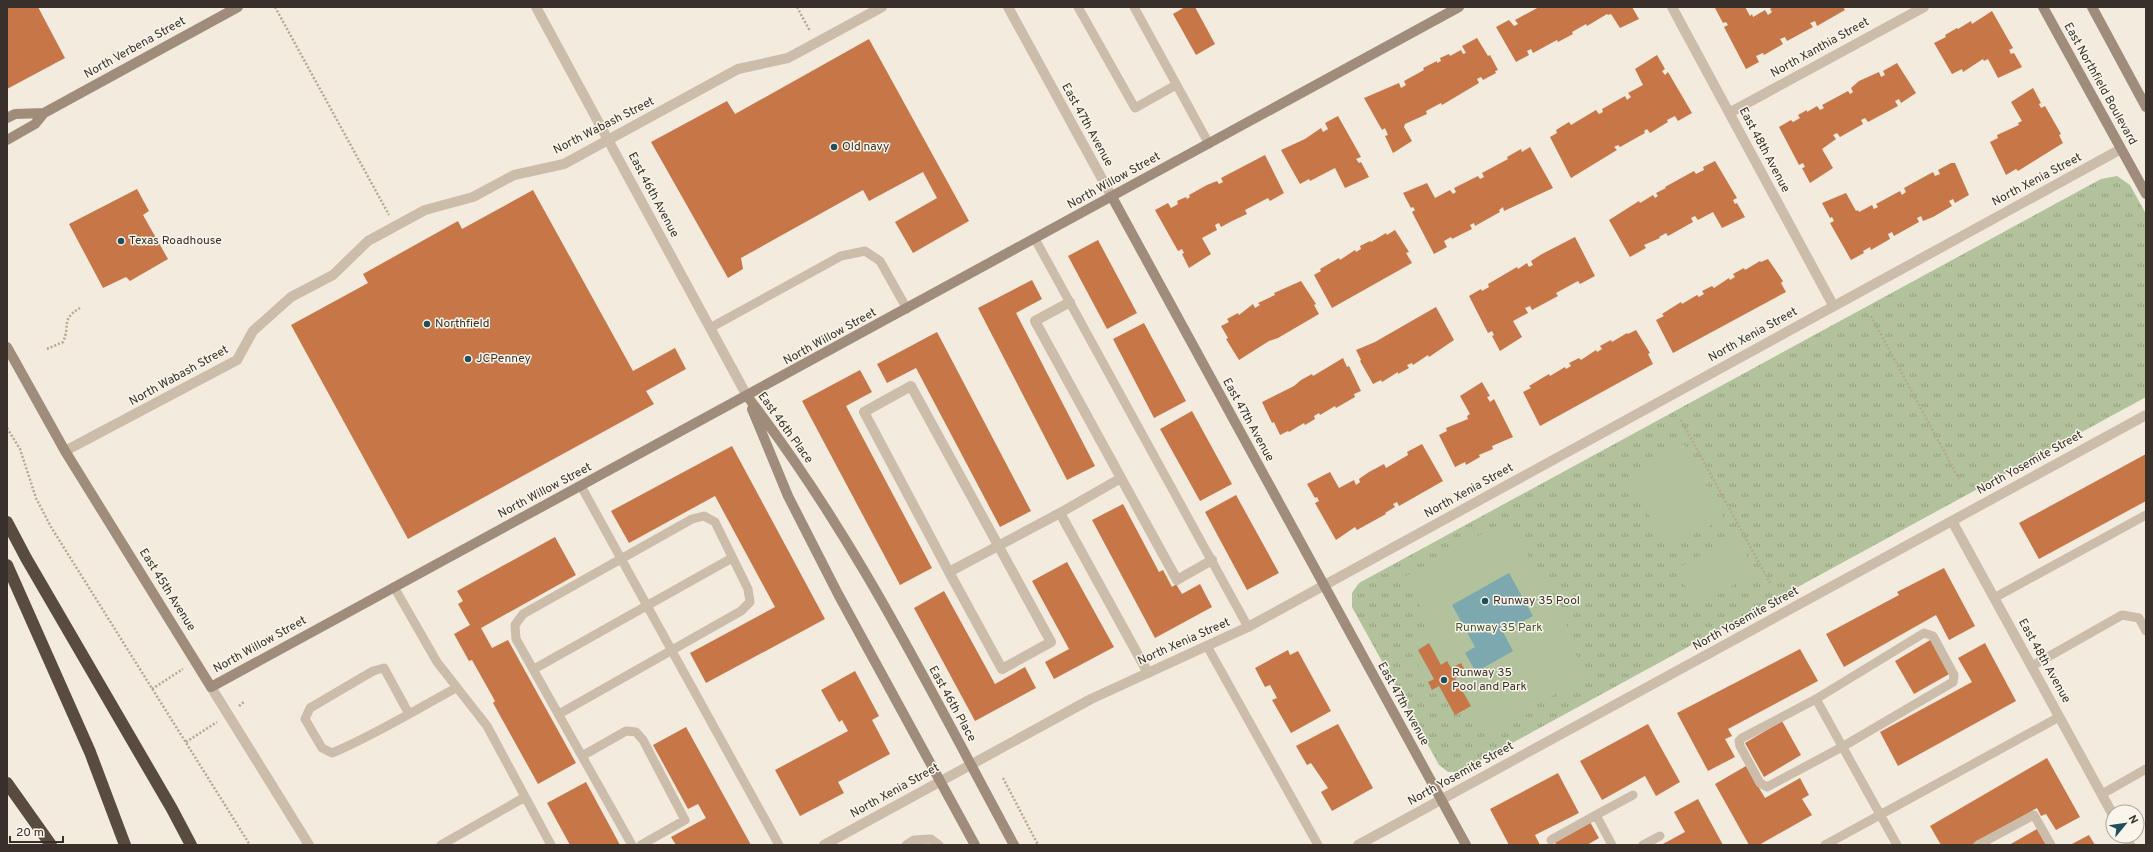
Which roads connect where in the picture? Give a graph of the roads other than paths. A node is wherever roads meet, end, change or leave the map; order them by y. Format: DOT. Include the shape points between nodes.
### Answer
graph roads {
  1 [pos="238,7"];
  2 [pos="536,7"];
  3 [pos="882,7"];
  4 [pos="1008,7"];
  5 [pos="1078,7"];
  6 [pos="1134,7"];
  7 [pos="1459,7"];
  8 [pos="1672,7"];
  9 [pos="1924,7"];
  10 [pos="2043,7"];
  11 [pos="2092,7"];
  12 [pos="1176,85"];
  13 [pos="2146,107"];
  14 [pos="44,113"];
  15 [pos="1729,113"];
  16 [pos="7,118"];
  17 [pos="7,140"];
  18 [pos="610,141"];
  19 [pos="1208,144"];
  20 [pos="2121,149"];
  21 [pos="2146,194"];
  22 [pos="1112,197"];
  23 [pos="1035,239"];
  24 [pos="1070,302"];
  25 [pos="1833,305"];
  26 [pos="907,309"];
  27 [pos="710,328"];
  28 [pos="7,347"];
  29 [pos="747,396"];
  30 [pos="2146,415"];
  31 [pos="65,451"];
  32 [pos="1121,478"];
  33 [pos="581,486"];
  34 [pos="1060,512"];
  35 [pos="2146,515"];
  36 [pos="1952,521"];
  37 [pos="7,522"];
  38 [pos="999,545"];
  39 [pos="732,558"];
  40 [pos="622,560"];
  41 [pos="1212,560"];
  42 [pos="7,565"];
  43 [pos="949,572"];
  44 [pos="1324,585"];
  45 [pos="394,587"];
  46 [pos="1994,598"];
  47 [pos="646,605"];
  48 [pos="1248,627"];
  49 [pos="2146,631"];
  50 [pos="1208,646"];
  51 [pos="671,650"];
  52 [pos="2032,666"];
  53 [pos="534,669"];
  54 [pos="1148,673"];
  55 [pos="212,687"];
  56 [pos="456,688"];
  57 [pos="1816,699"];
  58 [pos="409,714"];
  59 [pos="559,714"];
  60 [pos="2060,716"];
  61 [pos="1842,747"];
  62 [pos="582,756"];
  63 [pos="970,765"];
  64 [pos="2146,769"];
  65 [pos="940,782"];
  66 [pos="7,783"];
  67 [pos="2102,794"];
  68 [pos="1633,795"];
  69 [pos="525,797"];
  70 [pos="1441,800"];
  71 [pos="2107,804"];
  72 [pos="1596,815"];
  73 [pos="1879,815"];
  74 [pos="1660,836"];
  75 [pos="1551,840"];
  76 [pos="1364,844"];
  77 [pos="51,845"];
  78 [pos="125,845"];
  79 [pos="191,845"];
  80 [pos="309,845"];
  81 [pos="441,845"];
  82 [pos="551,845"];
  83 [pos="632,845"];
  84 [pos="641,845"];
  85 [pos="778,845"];
  86 [pos="824,845"];
  87 [pos="906,845"];
  88 [pos="939,845"];
  89 [pos="975,845"];
  90 [pos="1014,845"];
  91 [pos="1318,845"];
  92 [pos="1466,845"];
  93 [pos="1612,845"];
  94 [pos="1643,845"];
  95 [pos="1825,845"];
  96 [pos="1897,845"];
  97 [pos="1978,845"];
  98 [pos="2051,845"];
  1 -- 14 [label="street, North Verbena Street"];
  2 -- 18 [label="street, East 46th Avenue"];
  3 -- 18 [label="street, North Wabash Street" via="788,58 738,69"];
  4 -- 22 [label="street, East 47th Avenue"];
  5 -- 12 [label="lane" via="1135,108"];
  6 -- 12 [label="lane"];
  7 -- 19 [label="street, North Willow Street"];
  8 -- 15 [label="street, East 48th Avenue"];
  9 -- 15 [label="street, North Xanthia Street"];
  10 -- 20 [label="street, East Northfield Boulevard"];
  11 -- 13 [label="street"];
  12 -- 19 [label="lane"];
  14 -- 16 [label="street, North Verbena Street" via="15,114"];
  14 -- 17 [label="street, North Verbena Street" via="35,124"];
  15 -- 25 [label="street, East 48th Avenue"];
  18 -- 27 [label="street, East 46th Avenue"];
  18 -- 31 [label="street, North Wabash Street" via="564,164 514,175 473,197 425,210 368,241 333,275 291,297 253,332 237,360"];
  19 -- 22 [label="street, North Willow Street"];
  20 -- 21 [label="street, East Northfield Boulevard"];
  20 -- 25 [label="street, North Xenia Street"];
  22 -- 23 [label="street, North Willow Street"];
  22 -- 44 [label="street, East 47th Avenue"];
  23 -- 24 [label="lane"];
  23 -- 26 [label="street, North Willow Street"];
  24 -- 32 [label="street" via="1035,322"];
  24 -- 41 [label="lane"];
  25 -- 44 [label="street, North Xenia Street"];
  26 -- 27 [label="lane" via="880,261 866,251 841,256"];
  26 -- 29 [label="street, North Willow Street"];
  27 -- 29 [label="street, East 46th Avenue"];
  28 -- 31 [label="street, East 45th Avenue"];
  29 -- 33 [label="street, North Willow Street"];
  29 -- 63 [label="street, East 46th Place" via="865,570"];
  29 -- 65 [label="street, East 46th Place" via="788,496"];
  30 -- 36 [label="street, North Yosemite Street"];
  31 -- 55 [label="street, East 45th Avenue"];
  32 -- 34 [label="street"];
  32 -- 41 [label="street" via="1177,580"];
  33 -- 40 [label="lane"];
  33 -- 45 [label="street, North Willow Street"];
  34 -- 38 [label="street"];
  34 -- 54 [label="street"];
  35 -- 46 [label="lane"];
  36 -- 46 [label="street, East 48th Avenue"];
  36 -- 70 [label="street, North Yosemite Street"];
  37 -- 79 [label="highway"];
  38 -- 43 [label="street"];
  38 -- 43 [label="street" via="1051,642 1002,669"];
  38 -- 43 [label="street" via="911,386 864,412"];
  39 -- 40 [label="lane" via="715,522 704,516 692,519"];
  39 -- 47 [label="lane"];
  39 -- 51 [label="lane" via="748,589 750,602 741,611"];
  40 -- 47 [label="lane"];
  40 -- 53 [label="lane" via="523,614 515,625 516,638"];
  41 -- 48 [label="lane"];
  42 -- 78 [label="highway" via="87,745"];
  44 -- 48 [label="street, North Xenia Street"];
  44 -- 70 [label="street, East 47th Avenue"];
  45 -- 55 [label="street, North Willow Street"];
  45 -- 56 [label="lane" via="437,662"];
  46 -- 52 [label="street, East 48th Avenue"];
  47 -- 51 [label="lane"];
  47 -- 53 [label="lane"];
  48 -- 50 [label="street, North Xenia Street"];
  49 -- 52 [label="lane" via="2139,618 2122,615"];
  50 -- 54 [label="street, North Xenia Street"];
  50 -- 91 [label="lane"];
  51 -- 59 [label="lane"];
  51 -- 85 [label="lane"];
  52 -- 60 [label="street, East 48th Avenue"];
  53 -- 59 [label="lane"];
  54 -- 63 [label="street, North Xenia Street" via="1084,702"];
  55 -- 80 [label="street, East 45th Avenue"];
  56 -- 58 [label="lane"];
  56 -- 69 [label="lane" via="487,726"];
  57 -- 61 [label="lane"];
  57 -- 61 [label="lane" via="1739,742 1760,783 1767,786"];
  57 -- 61 [label="lane" via="1924,633 1933,636 1954,675 1953,682"];
  58 -- 58 [label="lane" via="332,753 322,748 306,719 310,708 373,671 384,668"];
  59 -- 62 [label="lane"];
  60 -- 67 [label="street, East 48th Avenue"];
  60 -- 73 [label="lane"];
  61 -- 73 [label="lane"];
  62 -- 83 [label="lane"];
  62 -- 84 [label="lane" via="626,731 636,732 643,740 685,820"];
  63 -- 65 [label="street, North Xenia Street"];
  63 -- 90 [label="street, East 46th Place"];
  64 -- 67 [label="lane"];
  65 -- 86 [label="street, North Xenia Street"];
  65 -- 89 [label="street, East 46th Place"];
  66 -- 77 [label="highway"];
  67 -- 71 [label="street, East 48th Avenue"];
  68 -- 72 [label="lane"];
  69 -- 81 [label="lane"];
  69 -- 82 [label="lane"];
  70 -- 76 [label="street, North Yosemite Street"];
  70 -- 92 [label="street, East 47th Avenue"];
  72 -- 75 [label="lane"];
  72 -- 93 [label="lane"];
  73 -- 95 [label="lane"];
  73 -- 96 [label="lane"];
  74 -- 94 [label="lane"];
  87 -- 88 [label="lane" via="914,840 931,839"];
  97 -- 98 [label="lane" via="2034,815"];
}
